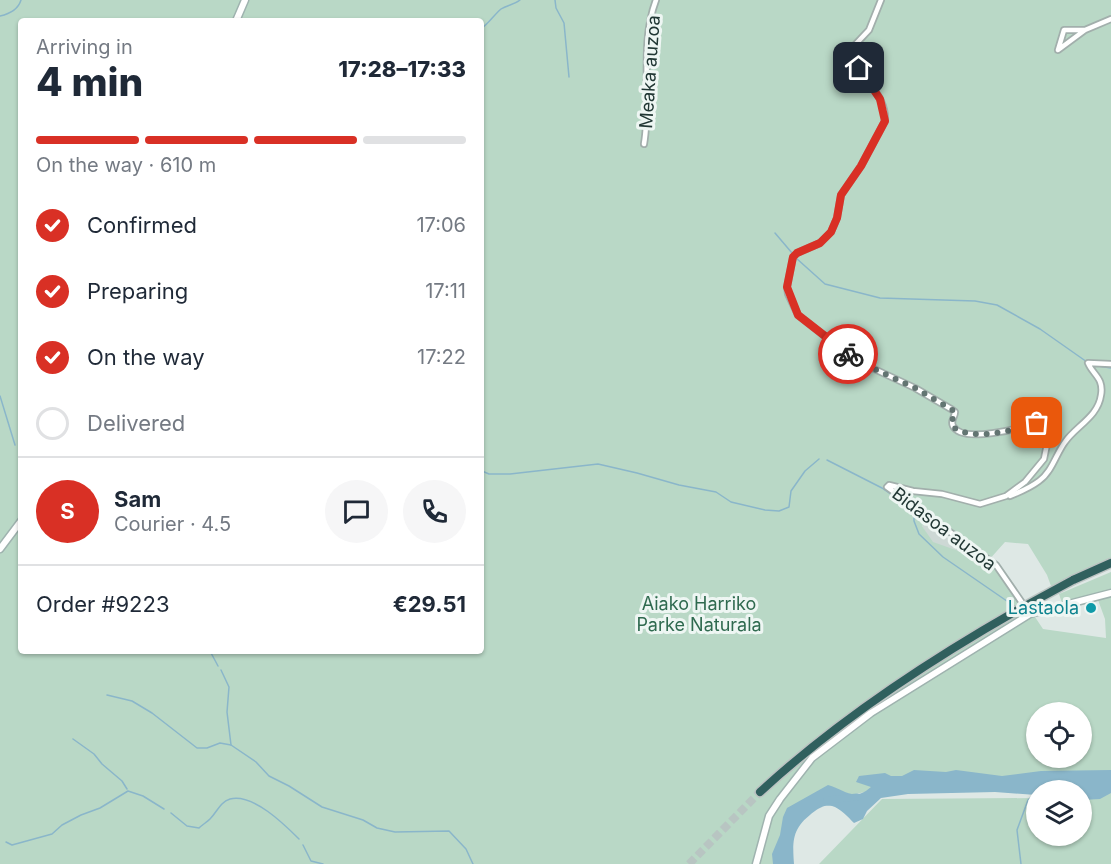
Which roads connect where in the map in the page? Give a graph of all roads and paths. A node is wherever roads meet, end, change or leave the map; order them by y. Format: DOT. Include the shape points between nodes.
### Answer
graph roads {
  1 [pos="245,0"];
  2 [pos="656,0"];
  3 [pos="881,0"];
  4 [pos="237,18"];
  5 [pos="1111,19"];
  6 [pos="1085,30"];
  7 [pos="644,144"];
  8 [pos="1111,364"];
  9 [pos="1006,496"];
  10 [pos="18,525"];
  11 [pos="0,549"];
  12 [pos="1111,563"];
  13 [pos="1111,593"];
  14 [pos="1030,614"];
  15 [pos="760,792"];
  16 [pos="756,864"];
  1 -- 4 [label="street"];
  2 -- 7 [label="street, Meaka auzoa" via="649,37"];
  3 -- 9 [label="street, Bidasoa auzoa" via="869,30 853,47 859,68 880,99 885,121 841,195 831,232 820,243 793,257 788,294 798,315 855,360 906,383 955,412 953,427 960,433 983,435 1037,423 1043,426 1048,439 1044,459 1025,482"];
  5 -- 6 [label="street"];
  6 -- 6 [label="street" via="1064,30 1058,50 1078,36"];
  8 -- 9 [label="street, Bidasoa auzoa" via="1088,363 1101,384 1098,405 1069,437 1040,481"];
  9 -- 14 [label="street, Bidasoa auzoa" via="980,504 893,485 887,488 996,565"];
  10 -- 11 [label="street"];
  12 -- 15 [label="highway, bridge" via="1016,611 948,652 858,711"];
  13 -- 14 [label="street"];
  14 -- 16 [label="street" via="871,713 812,758 769,816"];
}
